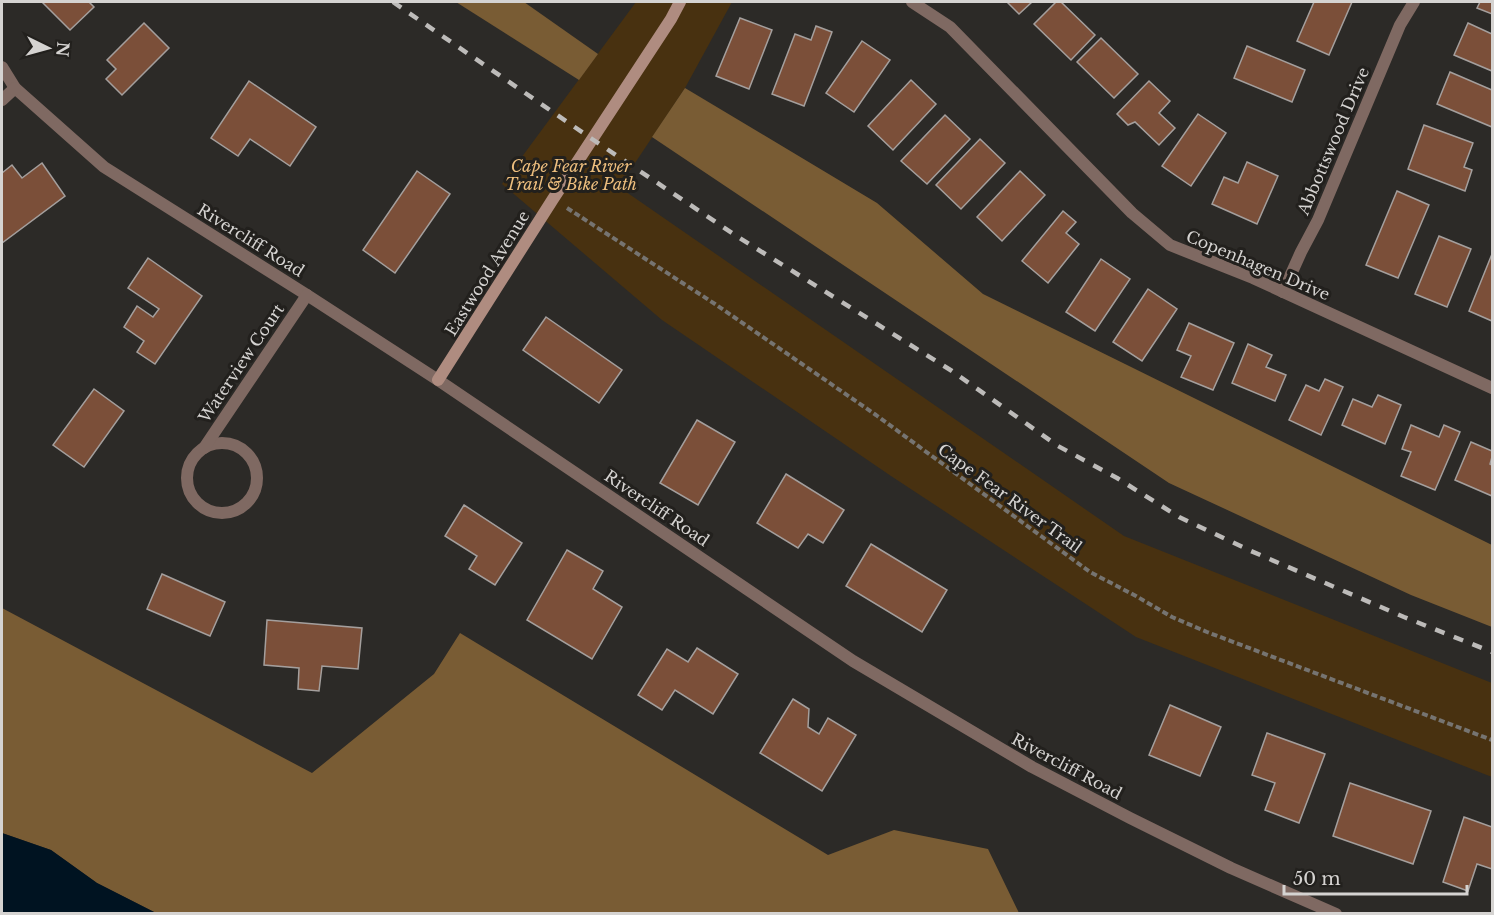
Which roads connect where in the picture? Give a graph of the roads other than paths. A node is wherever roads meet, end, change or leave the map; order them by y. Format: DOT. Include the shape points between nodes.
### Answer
graph roads {
  1 [pos="680,2"];
  2 [pos="912,2"];
  3 [pos="1414,2"];
  4 [pos="2,67"];
  5 [pos="15,88"];
  6 [pos="2,100"];
  7 [pos="1283,292"];
  8 [pos="307,295"];
  9 [pos="438,380"];
  10 [pos="1492,388"];
  11 [pos="203,449"];
  12 [pos="1336,914"];
  1 -- 9 [label="street, Eastwood Avenue"];
  2 -- 7 [label="street, Copenhagen Drive" via="950,27 1132,213 1170,245"];
  3 -- 7 [label="street, Abbottswood Drive" via="1400,25 1318,220"];
  4 -- 5 [label="street, Rivercliff Road"];
  5 -- 6 [label="street"];
  5 -- 8 [label="street, Rivercliff Road" via="104,166"];
  7 -- 10 [label="street, Copenhagen Drive"];
  8 -- 9 [label="street, Rivercliff Road"];
  8 -- 11 [label="street, Waterview Court"];
  9 -- 12 [label="street, Rivercliff Road" via="853,661 1032,767 1231,868"];
  11 -- 11 [label="street, Waterview Court" via="189,466 187,477 193,498 210,511 221,513 244,506 257,486 254,462 237,446 213,444"];
}
